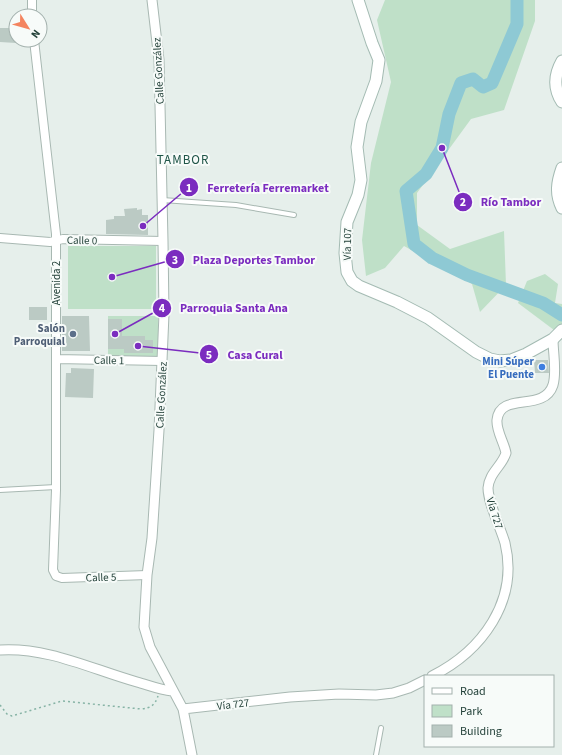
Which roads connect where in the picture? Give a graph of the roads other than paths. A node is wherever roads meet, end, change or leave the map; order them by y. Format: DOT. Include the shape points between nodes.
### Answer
graph roads {
  1 [pos="152,0"];
  2 [pos="358,0"];
  3 [pos="35,48"];
  4 [pos="562,61"];
  5 [pos="562,102"];
  6 [pos="562,168"];
  7 [pos="162,200"];
  8 [pos="562,208"];
  9 [pos="294,215"];
  10 [pos="0,238"];
  11 [pos="56,240"];
  12 [pos="163,241"];
  13 [pos="562,330"];
  14 [pos="553,339"];
  15 [pos="56,359"];
  16 [pos="162,361"];
  17 [pos="56,487"];
  18 [pos="0,490"];
  19 [pos="147,575"];
  20 [pos="56,576"];
  21 [pos="0,650"];
  22 [pos="434,675"];
  23 [pos="424,680"];
  24 [pos="172,691"];
  25 [pos="183,709"];
  26 [pos="381,728"];
  27 [pos="192,755"];
  28 [pos="376,755"];
  1 -- 7 [label="street, Calle González" via="159,60"];
  2 -- 14 [label="main road, Vía 107" via="379,60 376,81 362,122 357,147 361,180 347,222 345,253 347,272 352,281 428,318 490,359 511,360"];
  3 -- 11 [label="street, Avenida 2"];
  4 -- 5 [label="main road" via="555,87"];
  6 -- 8 [label="main road" via="557,186 557,196"];
  7 -- 9 [label="lane" via="236,205"];
  7 -- 12 [label="street, Calle González"];
  10 -- 11 [label="street, Calle 0" via="50,242"];
  11 -- 12 [label="street, Calle 0"];
  11 -- 15 [label="street, Avenida 2"];
  12 -- 16 [label="street, Calle González"];
  13 -- 14 [label="main road, Vía 107"];
  14 -- 22 [label="street, Vía 727" via="554,378 549,393 542,399 508,405 497,418 506,453 491,476 488,496 505,544 508,576 502,603 496,617 474,646"];
  15 -- 16 [label="street, Calle 1"];
  15 -- 17 [label="street, Avenida 2"];
  16 -- 19 [label="street, Calle González" via="152,538"];
  17 -- 18 [label="lane"];
  17 -- 20 [label="street, Avenida 2" via="53,570"];
  19 -- 20 [label="street, Calle 5" via="62,578"];
  19 -- 24 [label="street, Calle González" via="144,627 150,647"];
  21 -- 24 [label="street" via="13,649 49,654"];
  23 -- 25 [label="street, Vía 727" via="409,688 376,695 290,697"];
  24 -- 25 [label="street, Calle González"];
  25 -- 27 [label="street, Calle González"];
  26 -- 28 [label="lane"];
}
